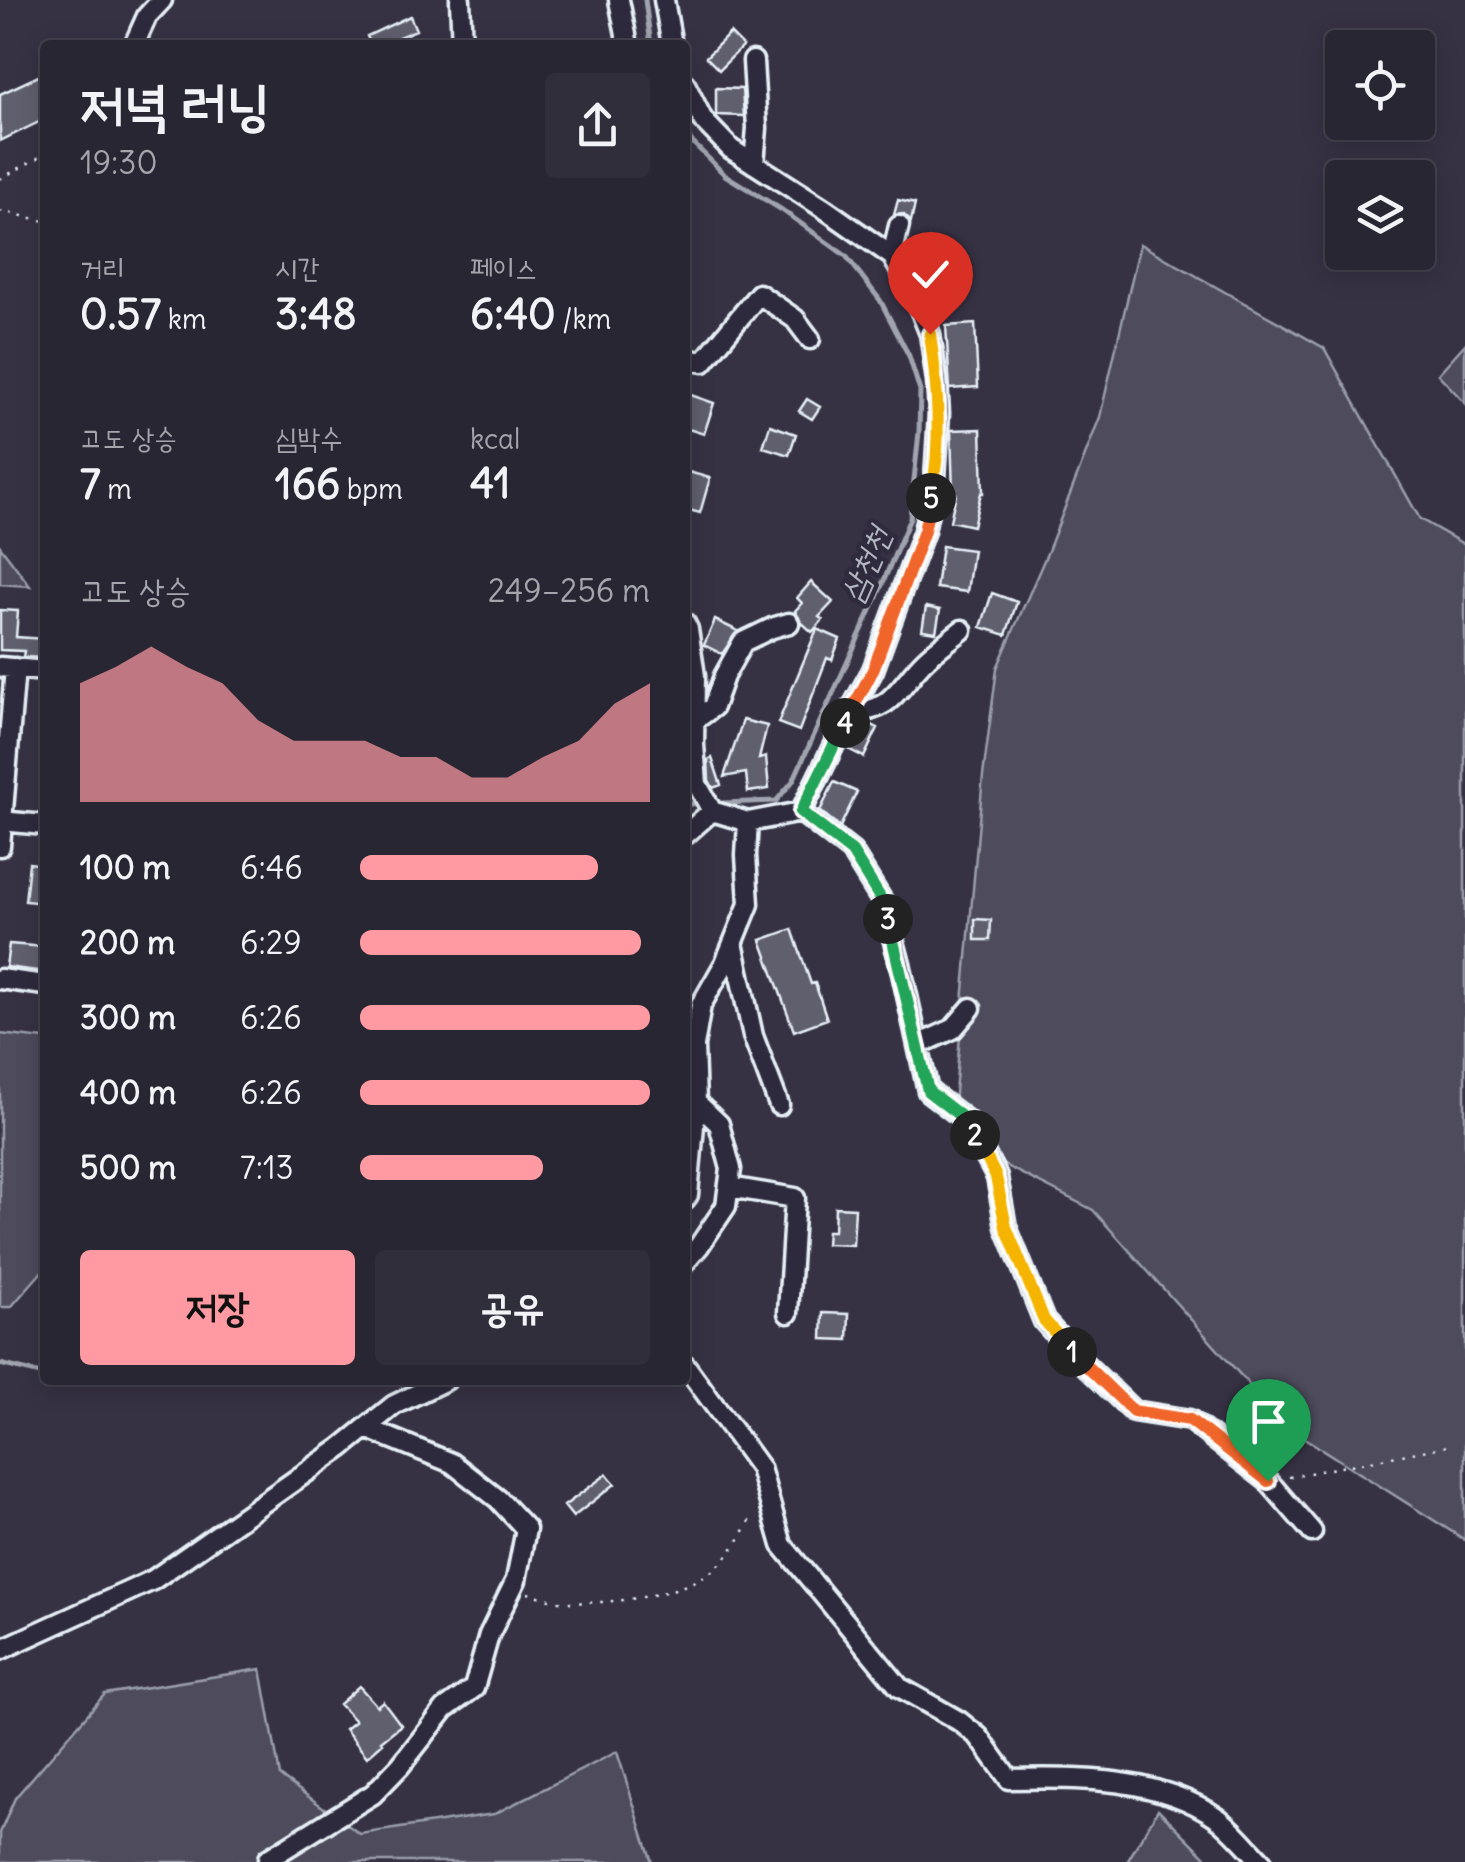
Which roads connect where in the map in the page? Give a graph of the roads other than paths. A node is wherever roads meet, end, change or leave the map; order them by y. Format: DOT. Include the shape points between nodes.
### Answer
graph roads {
  1 [pos="162,0"];
  2 [pos="460,0"];
  3 [pos="620,0"];
  4 [pos="664,0"];
  5 [pos="136,40"];
  6 [pos="462,40"];
  7 [pos="627,40"];
  8 [pos="671,40"];
  9 [pos="753,60"];
  10 [pos="690,95"];
  11 [pos="754,164"];
  12 [pos="899,226"];
  13 [pos="892,256"];
  14 [pos="810,339"];
  15 [pos="690,360"];
  16 [pos="789,623"];
  17 [pos="962,630"];
  18 [pos="690,642"];
  19 [pos="7,668"];
  20 [pos="40,671"];
  21 [pos="850,712"];
  22 [pos="694,721"];
  23 [pos="712,811"];
  24 [pos="801,812"];
  25 [pos="1,821"];
  26 [pos="748,822"];
  27 [pos="40,824"];
  28 [pos="690,831"];
  29 [pos="0,846"];
  30 [pos="733,942"];
  31 [pos="0,979"];
  32 [pos="40,983"];
  33 [pos="971,1008"];
  34 [pos="918,1045"];
  35 [pos="690,1053"];
  36 [pos="696,1102"];
  37 [pos="779,1105"];
  38 [pos="690,1168"];
  39 [pos="728,1187"];
  40 [pos="690,1257"];
  41 [pos="788,1313"];
  42 [pos="690,1372"];
  43 [pos="436,1385"];
  44 [pos="366,1428"];
  45 [pos="1312,1532"];
  46 [pos="0,1650"];
  47 [pos="268,1859"];
  48 [pos="1262,1862"];
  1 -- 5 [label="street"];
  2 -- 6 [label="street"];
  3 -- 7 [label="street"];
  4 -- 8 [label="street"];
  9 -- 11 [label="street"];
  10 -- 11 [label="street" via="702,120"];
  11 -- 13 [label="street"];
  12 -- 13 [label="street"];
  13 -- 21 [label="street" via="930,334 939,413 935,479 924,531 873,670"];
  14 -- 15 [label="street" via="795,318 759,294 703,362"];
  16 -- 22 [label="street" via="743,642 713,707"];
  17 -- 21 [label="street" via="924,660 896,695 870,712"];
  18 -- 22 [label="street"];
  19 -- 20 [label="street"];
  19 -- 25 [label="street"];
  21 -- 24 [label="street"];
  22 -- 23 [label="street" via="697,784"];
  23 -- 26 [label="street"];
  23 -- 28 [label="street"];
  24 -- 26 [label="street"];
  24 -- 34 [label="street" via="852,852 884,904"];
  25 -- 27 [label="street"];
  25 -- 29 [label="street"];
  26 -- 30 [label="street" via="750,904"];
  30 -- 35 [label="street" via="701,1005"];
  30 -- 37 [label="street" via="753,1036"];
  31 -- 32 [label="street"];
  33 -- 34 [label="street" via="952,1029"];
  34 -- 45 [label="street" via="928,1091 967,1121 996,1177 1006,1227 1044,1320 1133,1411 1190,1420 1268,1481"];
  35 -- 36 [label="street"];
  36 -- 38 [label="street"];
  36 -- 39 [label="street" via="719,1124 731,1170"];
  39 -- 40 [label="street" via="726,1206"];
  39 -- 41 [label="street" via="795,1198"];
  42 -- 48 [label="street" via="760,1468 782,1545 899,1687 959,1720 1008,1779 1073,1777 1169,1792 1219,1819"];
  43 -- 44 [label="street"];
  44 -- 46 [label="street" via="153,1580"];
  44 -- 47 [label="street" via="452,1463 498,1499 526,1529 516,1580 489,1634 474,1688 446,1710 373,1794"];
}
